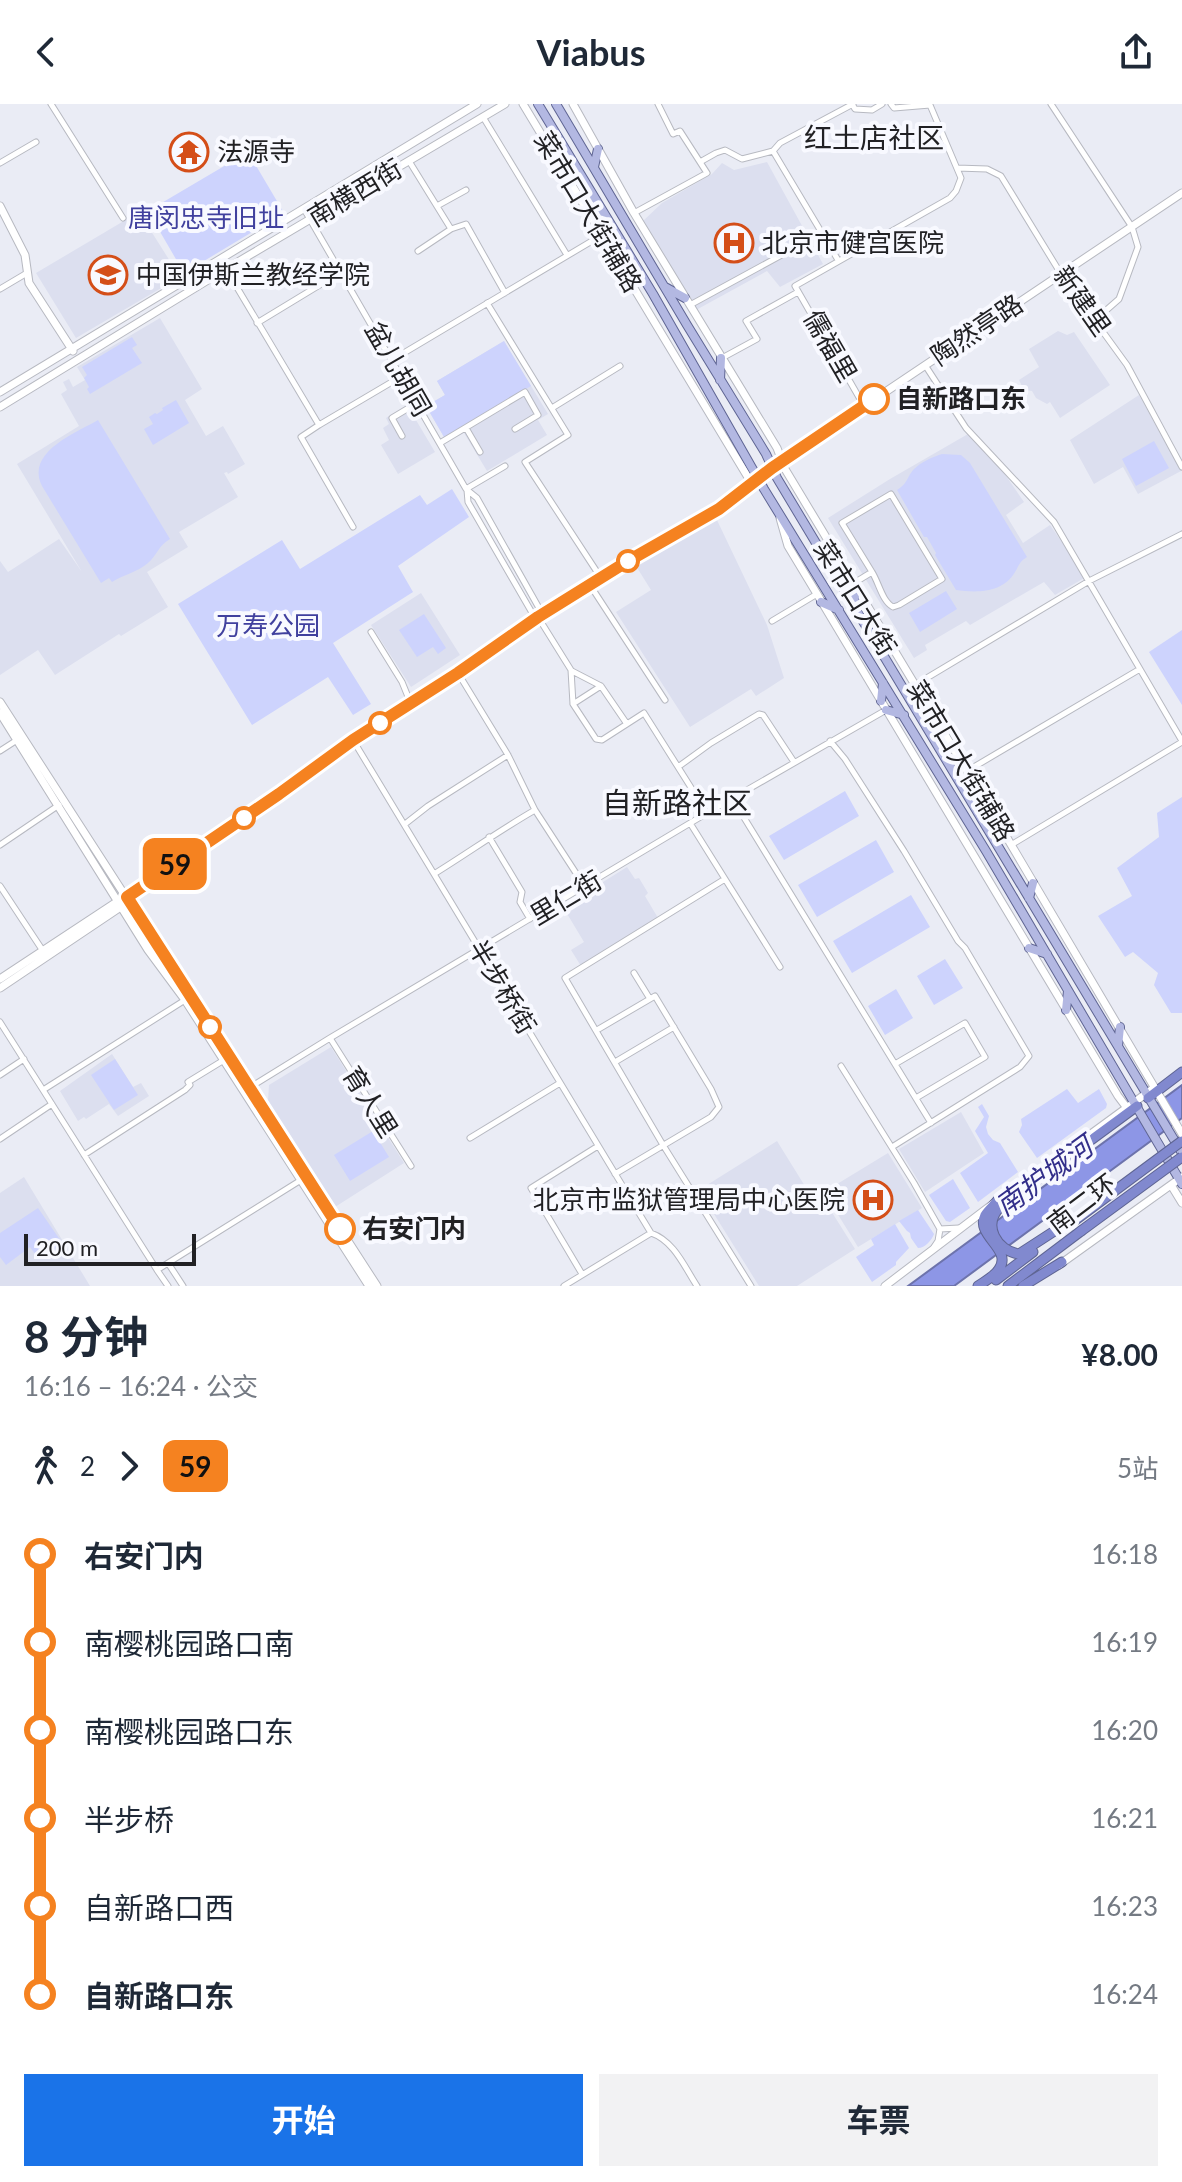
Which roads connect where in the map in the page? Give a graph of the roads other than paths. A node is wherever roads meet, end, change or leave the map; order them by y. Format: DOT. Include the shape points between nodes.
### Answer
graph roads {
  1 [pos="51,104"];
  2 [pos="477,104"];
  3 [pos="505,104"];
  4 [pos="523,104"];
  5 [pos="538,104"];
  6 [pos="556,104"];
  7 [pos="573,104"];
  8 [pos="658,104"];
  9 [pos="852,104"];
  10 [pos="882,104"];
  11 [pos="891,104"];
  12 [pos="1051,104"];
  13 [pos="483,117"];
  14 [pos="36,142"];
  15 [pos="598,149"];
  16 [pos="773,151"];
  17 [pos="409,161"];
  18 [pos="700,162"];
  19 [pos="0,163"];
  20 [pos="594,167"];
  21 [pos="957,168"];
  22 [pos="466,190"];
  23 [pos="1182,193"];
  24 [pos="0,206"];
  25 [pos="437,206"];
  26 [pos="304,209"];
  27 [pos="634,213"];
  28 [pos="123,218"];
  29 [pos="311,220"];
  30 [pos="1132,227"];
  31 [pos="451,229"];
  32 [pos="602,235"];
  33 [pos="418,251"];
  34 [pos="789,251"];
  35 [pos="567,255"];
  36 [pos="838,260"];
  37 [pos="226,269"];
  38 [pos="28,272"];
  39 [pos="341,272"];
  40 [pos="1061,274"];
  41 [pos="664,287"];
  42 [pos="0,289"];
  43 [pos="797,289"];
  44 [pos="505,293"];
  45 [pos="687,302"];
  46 [pos="487,303"];
  47 [pos="1095,320"];
  48 [pos="257,323"];
  49 [pos="71,349"];
  50 [pos="721,358"];
  51 [pos="78,359"];
  52 [pos="392,360"];
  53 [pos="925,365"];
  54 [pos="620,366"];
  55 [pos="402,376"];
  56 [pos="720,380"];
  57 [pos="0,392"];
  58 [pos="417,403"];
  59 [pos="864,406"];
  60 [pos="0,407"];
  61 [pos="552,408"];
  62 [pos="319,425"];
  63 [pos="466,428"];
  64 [pos="515,429"];
  65 [pos="402,436"];
  66 [pos="440,443"];
  67 [pos="480,452"];
  68 [pos="781,462"];
  69 [pos="505,466"];
  70 [pos="1182,467"];
  71 [pos="772,468"];
  72 [pos="755,481"];
  73 [pos="466,489"];
  74 [pos="778,512"];
  75 [pos="353,527"];
  76 [pos="1182,534"];
  77 [pos="872,572"];
  78 [pos="601,578"];
  79 [pos="1089,581"];
  80 [pos="855,584"];
  81 [pos="590,585"];
  82 [pos="819,598"];
  83 [pos="854,606"];
  84 [pos="839,610"];
  85 [pos="538,617"];
  86 [pos="772,621"];
  87 [pos="371,632"];
  88 [pos="1140,669"];
  89 [pos="571,670"];
  90 [pos="458,673"];
  91 [pos="898,679"];
  92 [pos="883,683"];
  93 [pos="601,686"];
  94 [pos="915,686"];
  95 [pos="665,700"];
  96 [pos="0,702"];
  97 [pos="411,704"];
  98 [pos="573,704"];
  99 [pos="883,706"];
  100 [pos="914,706"];
  101 [pos="0,713"];
  102 [pos="904,715"];
  103 [pos="627,724"];
  104 [pos="20,738"];
  105 [pos="353,740"];
  106 [pos="830,741"];
  107 [pos="1182,742"];
  108 [pos="0,751"];
  109 [pos="508,755"];
  110 [pos="794,762"];
  111 [pos="678,767"];
  112 [pos="967,771"];
  113 [pos="732,798"];
  114 [pos="59,805"];
  115 [pos="535,810"];
  116 [pos="707,813"];
  117 [pos="690,823"];
  118 [pos="405,824"];
  119 [pos="489,837"];
  120 [pos="0,845"];
  121 [pos="1011,845"];
  122 [pos="434,874"];
  123 [pos="725,879"];
  124 [pos="1033,883"];
  125 [pos="0,886"];
  126 [pos="585,887"];
  127 [pos="127,897"];
  128 [pos="1029,898"];
  129 [pos="119,904"];
  130 [pos="530,919"];
  131 [pos="1029,948"];
  132 [pos="479,949"];
  133 [pos="43,951"];
  134 [pos="1047,955"];
  135 [pos="780,967"];
  136 [pos="634,973"];
  137 [pos="0,979"];
  138 [pos="0,988"];
  139 [pos="1068,991"];
  140 [pos="650,999"];
  141 [pos="185,1000"];
  142 [pos="1066,1010"];
  143 [pos="0,1022"];
  144 [pos="674,1027"];
  145 [pos="1120,1027"];
  146 [pos="597,1030"];
  147 [pos="330,1038"];
  148 [pos="1117,1047"];
  149 [pos="24,1059"];
  150 [pos="224,1060"];
  151 [pos="615,1062"];
  152 [pos="895,1064"];
  153 [pos="841,1066"];
  154 [pos="1182,1069"];
  155 [pos="0,1075"];
  156 [pos="560,1083"];
  157 [pos="249,1088"];
  158 [pos="43,1090"];
  159 [pos="1153,1095"];
  160 [pos="916,1098"];
  161 [pos="52,1104"];
  162 [pos="1135,1107"];
  163 [pos="931,1123"];
  164 [pos="1182,1134"];
  165 [pos="470,1138"];
  166 [pos="0,1139"];
  167 [pos="1178,1141"];
  168 [pos="663,1145"];
  169 [pos="598,1146"];
  170 [pos="892,1147"];
  171 [pos="84,1155"];
  172 [pos="1182,1155"];
  173 [pos="411,1166"];
  174 [pos="615,1174"];
  175 [pos="301,1180"];
  176 [pos="1181,1180"];
  177 [pos="1171,1185"];
  178 [pos="998,1200"];
  179 [pos="1182,1203"];
  180 [pos="1074,1221"];
  181 [pos="987,1223"];
  182 [pos="963,1227"];
  183 [pos="940,1229"];
  184 [pos="651,1233"];
  185 [pos="1006,1255"];
  186 [pos="922,1258"];
  187 [pos="1062,1262"];
  188 [pos="168,1263"];
  189 [pos="157,1270"];
  190 [pos="582,1274"];
  191 [pos="168,1286"];
  192 [pos="183,1286"];
  193 [pos="369,1286"];
  194 [pos="377,1286"];
  195 [pos="564,1286"];
  196 [pos="697,1286"];
  197 [pos="751,1286"];
  198 [pos="885,1286"];
  199 [pos="978,1286"];
  200 [pos="988,1286"];
  201 [pos="1008,1286"];
  202 [pos="1023,1286"];
  203 [pos="1032,1286"];
  1 -- 28 [label="street"];
  2 -- 26 [label="street, 南横西街"];
  3 -- 13 [label="street, 南横西街"];
  4 -- 32 [label="street, 菜市口大街辅路"];
  5 -- 72 [label="main road, 菜市口大街" via="653,294"];
  6 -- 20 [label="main road, 菜市口大街"];
  7 -- 15 [label="street, 菜市口大街辅路"];
  8 -- 18 [label="street" via="673,134 680,131"];
  9 -- 10 [label="street" via="872,110"];
  9 -- 16 [label="street"];
  11 -- 21 [label="street" via="930,105"];
  12 -- 30 [label="street"];
  13 -- 17 [label="street, 南横西街"];
  13 -- 35 [label="street"];
  14 -- 19 [label="street"];
  15 -- 20 [label="main road"];
  15 -- 27 [label="street, 菜市口大街辅路"];
  16 -- 18 [label="street" via="742,159 725,150"];
  16 -- 36 [label="street"];
  17 -- 25 [label="street"];
  17 -- 29 [label="street, 南横西街"];
  18 -- 27 [label="street" via="707,173"];
  20 -- 41 [label="main road, 菜市口大街"];
  21 -- 36 [label="street" via="961,178 950,198"];
  21 -- 40 [label="street, 新建里" via="987,169 1001,176"];
  22 -- 25 [label="street"];
  23 -- 30 [label="street, 陶然亭路"];
  24 -- 38 [label="street"];
  25 -- 31 [label="street"];
  26 -- 29 [label="street, 盆儿胡同"];
  26 -- 49 [label="street, 南横西街"];
  27 -- 45 [label="street, 菜市口大街辅路"];
  29 -- 37 [label="street, 南横西街"];
  29 -- 39 [label="street, 盆儿胡同"];
  30 -- 40 [label="street, 陶然亭路"];
  30 -- 47 [label="street" via="1138,247 1119,299"];
  31 -- 33 [label="street"];
  31 -- 44 [label="street" via="466,224"];
  32 -- 35 [label="street"];
  32 -- 72 [label="street, 菜市口大街辅路"];
  34 -- 45 [label="street"];
  35 -- 44 [label="street"];
  36 -- 43 [label="street"];
  37 -- 48 [label="street"];
  37 -- 51 [label="street, 南横西街"];
  38 -- 42 [label="street"];
  38 -- 49 [label="street" via="29,283"];
  39 -- 48 [label="street"];
  39 -- 52 [label="street, 盆儿胡同"];
  40 -- 47 [label="street, 新建里"];
  40 -- 53 [label="street, 陶然亭路"];
  41 -- 45 [label="main road"];
  41 -- 56 [label="main road, 菜市口大街"];
  43 -- 50 [label="street" via="746,321 757,339"];
  43 -- 59 [label="street, 儒福里"];
  44 -- 46 [label="street"];
  45 -- 50 [label="street, 菜市口大街辅路"];
  46 -- 52 [label="street"];
  46 -- 61 [label="street"];
  47 -- 70 [label="street, 新建里" via="1127,365"];
  48 -- 62 [label="street"];
  49 -- 51 [label="street"];
  49 -- 57 [label="street, 南横西街"];
  50 -- 56 [label="main road"];
  50 -- 68 [label="street, 菜市口大街辅路"];
  51 -- 60 [label="street, 南横西街"];
  52 -- 55 [label="street, 盆儿胡同"];
  53 -- 59 [label="street, 陶然亭路"];
  53 -- 79 [label="street" via="966,428 1054,522"];
  54 -- 61 [label="street"];
  55 -- 58 [label="street, 盆儿胡同"];
  55 -- 62 [label="street"];
  56 -- 71 [label="main road, 菜市口大街"];
  58 -- 65 [label="street" via="392,418"];
  58 -- 66 [label="street, 盆儿胡同"];
  59 -- 68 [label="street, 陶然亭路"];
  61 -- 78 [label="street" via="568,435 525,462"];
  62 -- 75 [label="street" via="301,437"];
  63 -- 64 [label="street" via="525,392 538,415"];
  63 -- 66 [label="street"];
  63 -- 67 [label="street"];
  66 -- 73 [label="street, 盆儿胡同"];
  68 -- 71 [label="street, 陶然亭路"];
  68 -- 80 [label="street, 菜市口大街辅路"];
  69 -- 73 [label="street"];
  71 -- 72 [label="street, 陶然亭路"];
  71 -- 83 [label="main road, 菜市口大街"];
  72 -- 74 [label="main road, 菜市口大街"];
  72 -- 78 [label="street, 陶然亭路" via="719,509"];
  73 -- 85 [label="street, 盆儿胡同" via="477,498 539,608"];
  74 -- 82 [label="street" via="788,546"];
  74 -- 84 [label="main road, 菜市口大街"];
  76 -- 79 [label="street"];
  77 -- 77 [label="street" via="842,523 891,494 942,579 893,607"];
  77 -- 80 [label="street"];
  78 -- 81 [label="street, 陶然亭路"];
  79 -- 88 [label="street"];
  79 -- 94 [label="street"];
  80 -- 83 [label="main road"];
  80 -- 94 [label="street, 菜市口大街辅路"];
  81 -- 85 [label="street, 陶然亭路"];
  81 -- 95 [label="street"];
  82 -- 84 [label="main road"];
  82 -- 86 [label="street"];
  82 -- 99 [label="street"];
  83 -- 91 [label="main road, 菜市口大街"];
  84 -- 92 [label="main road, 菜市口大街"];
  85 -- 89 [label="street, 盆儿胡同"];
  85 -- 90 [label="street, 陶然亭路"];
  87 -- 97 [label="street"];
  88 -- 107 [label="street"];
  88 -- 112 [label="street"];
  89 -- 93 [label="street"];
  89 -- 98 [label="street"];
  90 -- 97 [label="street, 陶然亭路"];
  90 -- 109 [label="street"];
  91 -- 94 [label="main road"];
  91 -- 100 [label="main road, 菜市口大街"];
  92 -- 99 [label="main road"];
  92 -- 102 [label="main road, 菜市口大街"];
  93 -- 98 [label="street"];
  93 -- 103 [label="street"];
  94 -- 100 [label="main road"];
  94 -- 112 [label="street, 菜市口大街辅路"];
  96 -- 104 [label="street"];
  97 -- 105 [label="street, 陶然亭路"];
  98 -- 103 [label="street" via="599,740"];
  99 -- 102 [label="main road"];
  99 -- 106 [label="street, 里仁街"];
  99 -- 131 [label="street"];
  100 -- 128 [label="main road, 菜市口大街"];
  101 -- 104 [label="street"];
  102 -- 134 [label="main road, 菜市口大街"];
  103 -- 111 [label="street" via="644,713"];
  104 -- 108 [label="street"];
  104 -- 114 [label="street"];
  104 -- 127 [label="street"];
  105 -- 118 [label="street, 半步桥街"];
  105 -- 127 [label="street, 陶然亭路"];
  106 -- 110 [label="street, 里仁街"];
  106 -- 163 [label="street" via="1029,1056 1020,1067"];
  107 -- 121 [label="street"];
  109 -- 115 [label="street"];
  109 -- 118 [label="street"];
  110 -- 111 [label="street" via="761,714"];
  110 -- 113 [label="street, 里仁街"];
  111 -- 116 [label="street"];
  112 -- 121 [label="street, 菜市口大街辅路"];
  113 -- 116 [label="street, 里仁街"];
  113 -- 152 [label="street"];
  114 -- 120 [label="street"];
  114 -- 129 [label="street"];
  115 -- 119 [label="street"];
  115 -- 126 [label="street"];
  116 -- 117 [label="street, 里仁街"];
  117 -- 123 [label="street"];
  117 -- 126 [label="street, 里仁街"];
  118 -- 122 [label="street, 半步桥街"];
  119 -- 122 [label="street"];
  119 -- 130 [label="street" via="522,892 520,902"];
  121 -- 124 [label="street, 菜市口大街辅路"];
  122 -- 132 [label="street, 半步桥街"];
  123 -- 135 [label="street"];
  123 -- 146 [label="street" via="565,978"];
  124 -- 128 [label="main road"];
  124 -- 145 [label="street, 菜市口大街辅路"];
  125 -- 133 [label="street"];
  126 -- 130 [label="street, 里仁街"];
  127 -- 129 [label="street"];
  127 -- 157 [label="street"];
  128 -- 148 [label="main road, 菜市口大街"];
  129 -- 133 [label="street"];
  129 -- 138 [label="street"];
  129 -- 141 [label="street"];
  130 -- 132 [label="street, 里仁街"];
  131 -- 134 [label="main road"];
  131 -- 142 [label="street"];
  132 -- 147 [label="street, 里仁街"];
  132 -- 156 [label="street, 半步桥街"];
  133 -- 137 [label="street"];
  134 -- 139 [label="main road, 菜市口大街"];
  136 -- 140 [label="street"];
  139 -- 142 [label="main road"];
  139 -- 162 [label="main road, 菜市口大街"];
  140 -- 144 [label="street" via="655,996"];
  140 -- 146 [label="street"];
  141 -- 150 [label="street"];
  141 -- 158 [label="street"];
  142 -- 162 [label="street"];
  143 -- 149 [label="street"];
  144 -- 151 [label="street"];
  144 -- 168 [label="street" via="719,1107"];
  145 -- 148 [label="main road"];
  145 -- 159 [label="street, 菜市口大街辅路"];
  146 -- 151 [label="street"];
  147 -- 157 [label="street, 里仁街"];
  147 -- 173 [label="street, 育人里"];
  148 -- 159 [label="main road, 菜市口大街"];
  149 -- 155 [label="street"];
  149 -- 158 [label="street"];
  150 -- 171 [label="street"];
  150 -- 175 [label="street"];
  151 -- 168 [label="street"];
  152 -- 160 [label="street"];
  152 -- 160 [label="street" via="965,1023 985,1057"];
  153 -- 170 [label="street"];
  154 -- 159 [label="highway"];
  156 -- 165 [label="street"];
  156 -- 169 [label="street, 半步桥街"];
  157 -- 194 [label="street"];
  158 -- 161 [label="street"];
  159 -- 162 [label="street"];
  159 -- 164 [label="street, 菜市口大街辅路"];
  159 -- 167 [label="main road, 菜市口大街"];
  160 -- 163 [label="street"];
  161 -- 166 [label="street"];
  161 -- 171 [label="street"];
  162 -- 176 [label="main road, 菜市口大街"];
  162 -- 178 [label="street"];
  162 -- 181 [label="highway" via="1000,1207"];
  163 -- 170 [label="street"];
  167 -- 172 [label="main road, 菜市口大街"];
  167 -- 180 [label="highway, 南二环, bridge"];
  168 -- 174 [label="street"];
  168 -- 197 [label="street"];
  169 -- 174 [label="street, 半步桥街"];
  169 -- 190 [label="street" via="531,1188"];
  170 -- 183 [label="street"];
  171 -- 189 [label="street"];
  172 -- 201 [label="highway, 南二环, bridge"];
  174 -- 184 [label="street, 半步桥街"];
  175 -- 188 [label="street"];
  175 -- 193 [label="street"];
  176 -- 177 [label="street"];
  177 -- 179 [label="street"];
  177 -- 187 [label="street"];
  178 -- 181 [label="highway" via="985,1216"];
  178 -- 182 [label="street"];
  180 -- 185 [label="highway" via="1024,1253"];
  180 -- 200 [label="highway, 南二环"];
  181 -- 185 [label="highway"];
  182 -- 183 [label="street"];
  182 -- 186 [label="street"];
  183 -- 186 [label="street" via="936,1245"];
  184 -- 190 [label="street"];
  184 -- 196 [label="street, 半步桥街" via="670,1245"];
  185 -- 199 [label="highway" via="998,1271"];
  186 -- 198 [label="street"];
  187 -- 202 [label="highway"];
  187 -- 203 [label="street"];
  188 -- 189 [label="street"];
  188 -- 192 [label="street"];
  189 -- 191 [label="street"];
  190 -- 195 [label="street"];
}
